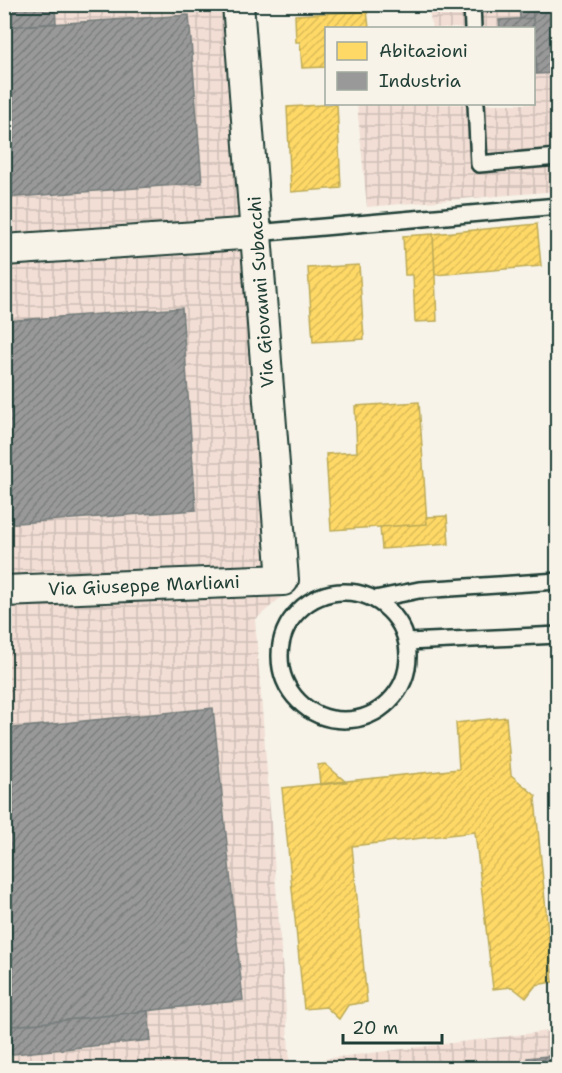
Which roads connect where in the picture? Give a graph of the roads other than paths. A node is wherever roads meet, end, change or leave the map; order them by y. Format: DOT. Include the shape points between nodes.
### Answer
graph roads {
  1 [pos="238,4"];
  2 [pos="472,4"];
  3 [pos="473,27"];
  4 [pos="476,105"];
  5 [pos="558,157"];
  6 [pos="558,206"];
  7 [pos="256,233"];
  8 [pos="4,250"];
  9 [pos="283,579"];
  10 [pos="558,580"];
  11 [pos="4,591"];
  12 [pos="375,599"];
  13 [pos="558,635"];
  14 [pos="407,642"];
  1 -- 7 [label="street, Via Giovanni Subacchi"];
  2 -- 3 [label="lane"];
  4 -- 5 [label="lane" via="479,164"];
  6 -- 7 [label="lane"];
  7 -- 8 [label="street"];
  7 -- 9 [label="street, Via Giovanni Subacchi"];
  9 -- 11 [label="street, Via Giuseppe Marliani"];
  10 -- 12 [label="lane" via="419,590"];
  12 -- 14 [label="lane" via="390,610"];
  12 -- 14 [label="lane" via="354,592 333,592 312,600 296,614 285,632 280,653 283,675 293,694 309,709 328,718 350,720 371,714 388,702 401,685 408,664"];
  13 -- 14 [label="lane"];
}
